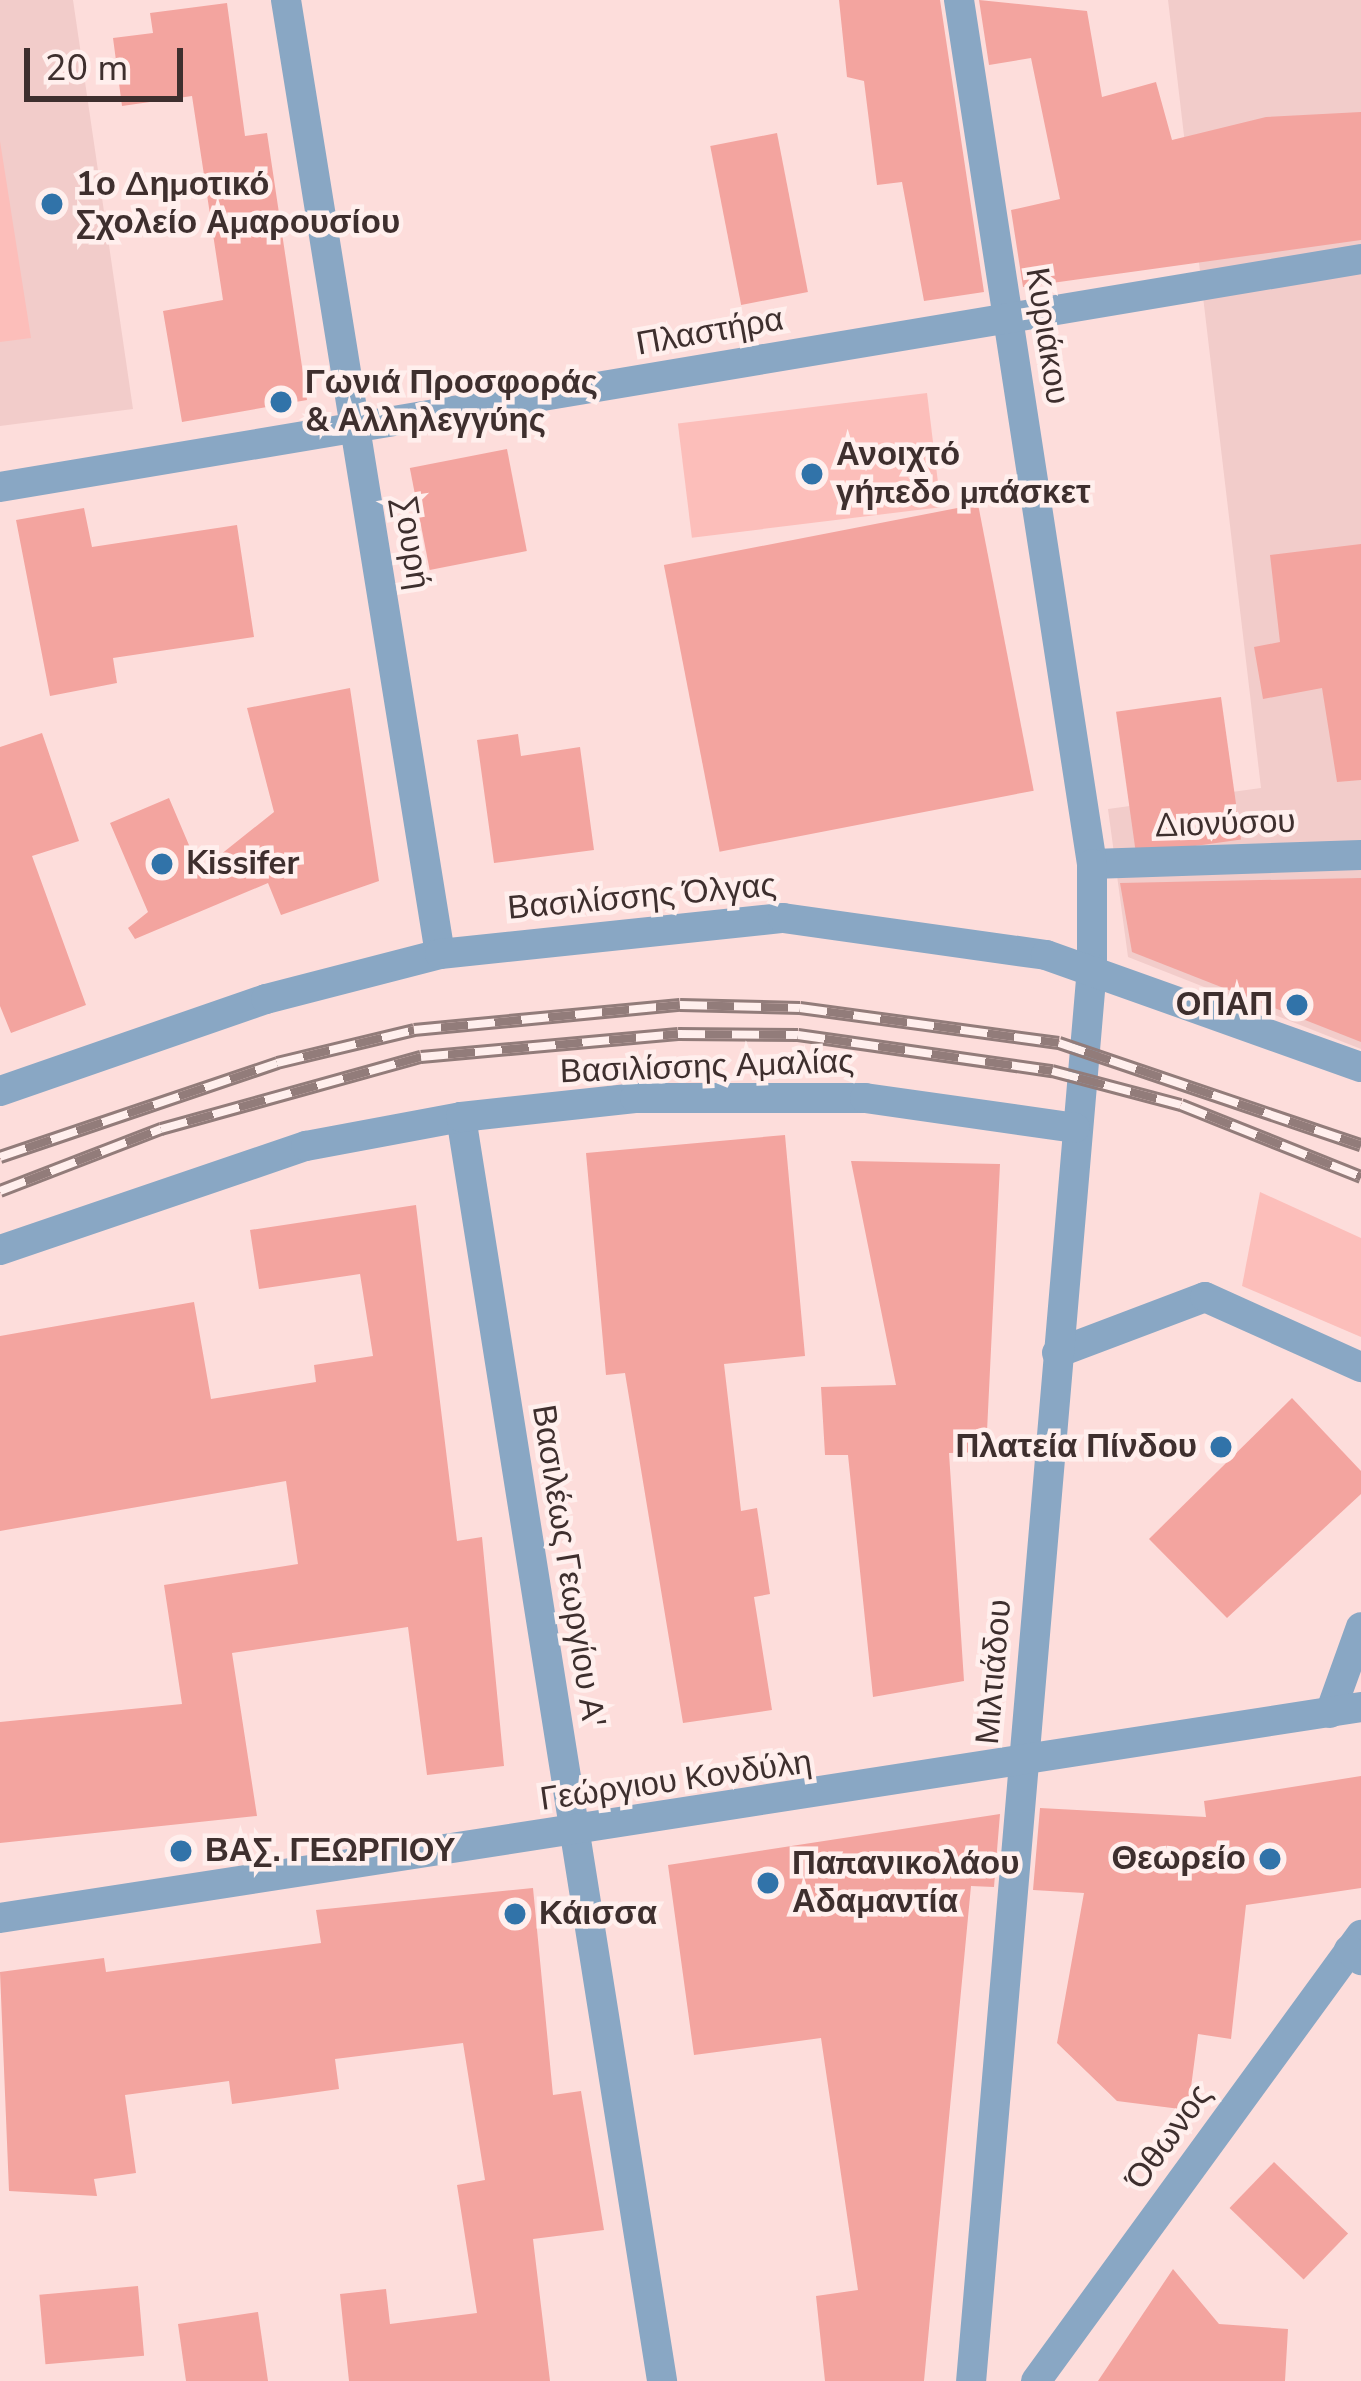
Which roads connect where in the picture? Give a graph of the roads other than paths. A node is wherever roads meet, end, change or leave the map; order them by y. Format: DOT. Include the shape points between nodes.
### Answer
graph roads {
  1 [pos="286,0"];
  2 [pos="959,0"];
  3 [pos="1361,259"];
  4 [pos="1007,314"];
  5 [pos="358,434"];
  6 [pos="0,487"];
  7 [pos="1361,855"];
  8 [pos="1092,864"];
  9 [pos="440,954"];
  10 [pos="1092,968"];
  11 [pos="1361,1067"];
  12 [pos="0,1091"];
  13 [pos="461,1117"];
  14 [pos="1075,1128"];
  15 [pos="0,1250"];
  16 [pos="1057,1353"];
  17 [pos="1361,1367"];
  18 [pos="1361,1627"];
  19 [pos="1361,1707"];
  20 [pos="1330,1713"];
  21 [pos="1022,1767"];
  22 [pos="573,1832"];
  23 [pos="0,1918"];
  24 [pos="1357,1948"];
  25 [pos="662,2381"];
  26 [pos="971,2381"];
  27 [pos="1036,2381"];
  1 -- 5 [label="street, Σουρή"];
  2 -- 4 [label="street, Κυριάκου"];
  3 -- 4 [label="street, Πλαστήρα"];
  4 -- 5 [label="street, Πλαστήρα"];
  4 -- 8 [label="street, Κυριάκου"];
  5 -- 6 [label="street, Πλαστήρα"];
  5 -- 9 [label="street, Σουρή"];
  7 -- 8 [label="street, Διονύσου"];
  8 -- 10 [label="street, Κυριάκου"];
  9 -- 10 [label="street, Βασιλίσσης Όλγας" via="782,918"];
  9 -- 12 [label="street, Βασιλίσσης Όλγας" via="244,1006"];
  10 -- 11 [label="street, Βασιλίσσης Όλγας"];
  10 -- 14 [label="street, Μιλτιάδου"];
  13 -- 14 [label="street, Βασιλίσσης Αμαλίας" via="635,1098 865,1097"];
  13 -- 15 [label="street, Βασιλίσσης Αμαλίας" via="306,1146"];
  13 -- 22 [label="street, Βασιλέως Γεωργίου Α'"];
  14 -- 16 [label="street, Μιλτιάδου"];
  16 -- 17 [label="street" via="1205,1297"];
  16 -- 21 [label="street, Μιλτιάδου"];
  18 -- 20 [label="street"];
  19 -- 20 [label="street, Γεώργιου Κονδύλη"];
  20 -- 21 [label="street, Γεώργιου Κονδύλη"];
  21 -- 22 [label="street, Γεώργιου Κονδύλη"];
  21 -- 26 [label="street, Μιλτιάδου"];
  22 -- 23 [label="street, Γεώργιου Κονδύλη"];
  22 -- 25 [label="street, Βασιλέως Γεωργίου Α'"];
  24 -- 27 [label="street, Όθωνος"];
}
